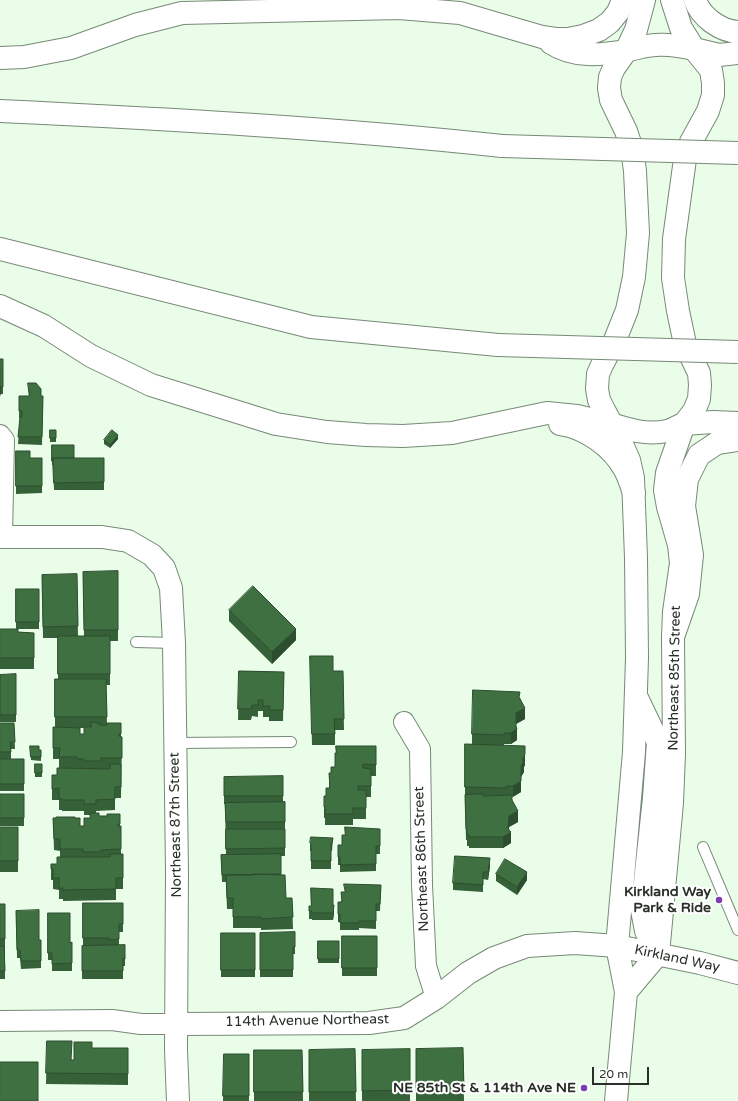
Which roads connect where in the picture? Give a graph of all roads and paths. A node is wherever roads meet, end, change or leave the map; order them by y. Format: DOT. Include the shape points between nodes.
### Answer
graph roads {
  1 [pos="623,0"];
  2 [pos="644,0"];
  3 [pos="672,0"];
  4 [pos="695,0"];
  5 [pos="738,32"];
  6 [pos="542,37"];
  7 [pos="694,49"];
  8 [pos="626,51"];
  9 [pos="738,54"];
  10 [pos="0,58"];
  11 [pos="0,111"];
  12 [pos="738,153"];
  13 [pos="0,248"];
  14 [pos="0,306"];
  15 [pos="738,352"];
  16 [pos="499,423"];
  17 [pos="738,423"];
  18 [pos="611,424"];
  19 [pos="684,424"];
  20 [pos="0,435"];
  21 [pos="738,440"];
  22 [pos="634,493"];
  23 [pos="1,537"];
  24 [pos="673,637"];
  25 [pos="136,642"];
  26 [pos="174,643"];
  27 [pos="636,694"];
  28 [pos="404,722"];
  29 [pos="290,742"];
  30 [pos="175,743"];
  31 [pos="703,847"];
  32 [pos="738,930"];
  33 [pos="617,946"];
  34 [pos="658,954"];
  35 [pos="737,970"];
  36 [pos="626,992"];
  37 [pos="436,998"];
  38 [pos="0,1021"];
  39 [pos="176,1024"];
  40 [pos="178,1101"];
  41 [pos="616,1101"];
  1 -- 6 [label="main road" via="618,12 599,30 568,39"];
  2 -- 8 [label="main road" via="636,30"];
  3 -- 7 [label="main road, Northeast 85th Street" via="681,28"];
  4 -- 5 [label="main road" via="711,21 722,28"];
  6 -- 8 [label="main road" via="560,49 582,54"];
  6 -- 10 [label="main road" via="460,13 399,8 182,13 135,25 71,48 24,57"];
  7 -- 8 [label="main road" via="659,44"];
  7 -- 9 [label="main road" via="719,55"];
  7 -- 19 [label="main road, Northeast 85th Street" via="711,70 713,95 685,159 674,239 673,278 678,311 685,344 699,374 700,385 699,399"];
  8 -- 18 [label="main road" via="614,68 609,88 611,100 632,149 638,234 634,277 627,310 598,374 599,400"];
  11 -- 12 [label="main road, bridge" via="405,136 502,146"];
  13 -- 15 [label="main road, bridge" via="311,328 498,345"];
  14 -- 16 [label="main road" via="44,326 91,356 151,385 276,424 327,432 404,436 452,433"];
  16 -- 18 [label="main road" via="547,413 577,416"];
  16 -- 22 [label="main road" via="568,425 585,432 602,442 614,454 625,469"];
  17 -- 19 [label="main road"];
  18 -- 19 [label="main road" via="647,432 666,431"];
  18 -- 22 [label="main road" via="629,460"];
  19 -- 24 [label="main road, Northeast 85th Street" via="667,473 665,490 681,563"];
  20 -- 23 [label="street" via="4,440"];
  21 -- 24 [label="main road" via="717,443 699,455 687,478 684,506 692,555 688,594"];
  22 -- 27 [label="main road"];
  23 -- 26 [label="main road, Northeast 87th Street" via="102,536 128,541 152,555 164,568 171,588"];
  24 -- 34 [label="main road, Northeast 85th Street" via="674,761"];
  25 -- 26 [label="lane"];
  26 -- 30 [label="main road, Northeast 87th Street"];
  27 -- 33 [label="main road" via="634,752"];
  27 -- 34 [label="main road" via="658,742 642,910 646,932"];
  28 -- 37 [label="street, Northeast 86th Street" via="420,749 426,966"];
  29 -- 30 [label="lane"];
  30 -- 39 [label="main road, Northeast 87th Street"];
  31 -- 32 [label="lane"];
  33 -- 34 [label="main road, Kirkland Way"];
  33 -- 36 [label="main road"];
  33 -- 37 [label="main road, 114th Avenue Northeast" via="575,943 527,946 494,958 468,973"];
  34 -- 35 [label="main road, Kirkland Way"];
  34 -- 36 [label="main road"];
  36 -- 41 [label="main road"];
  37 -- 39 [label="main road, 114th Avenue Northeast" via="404,1018 369,1022"];
  38 -- 39 [label="street, 114th Avenue Northeast" via="112,1020 141,1024"];
  39 -- 40 [label="main road, Northeast 87th Street"];
}
